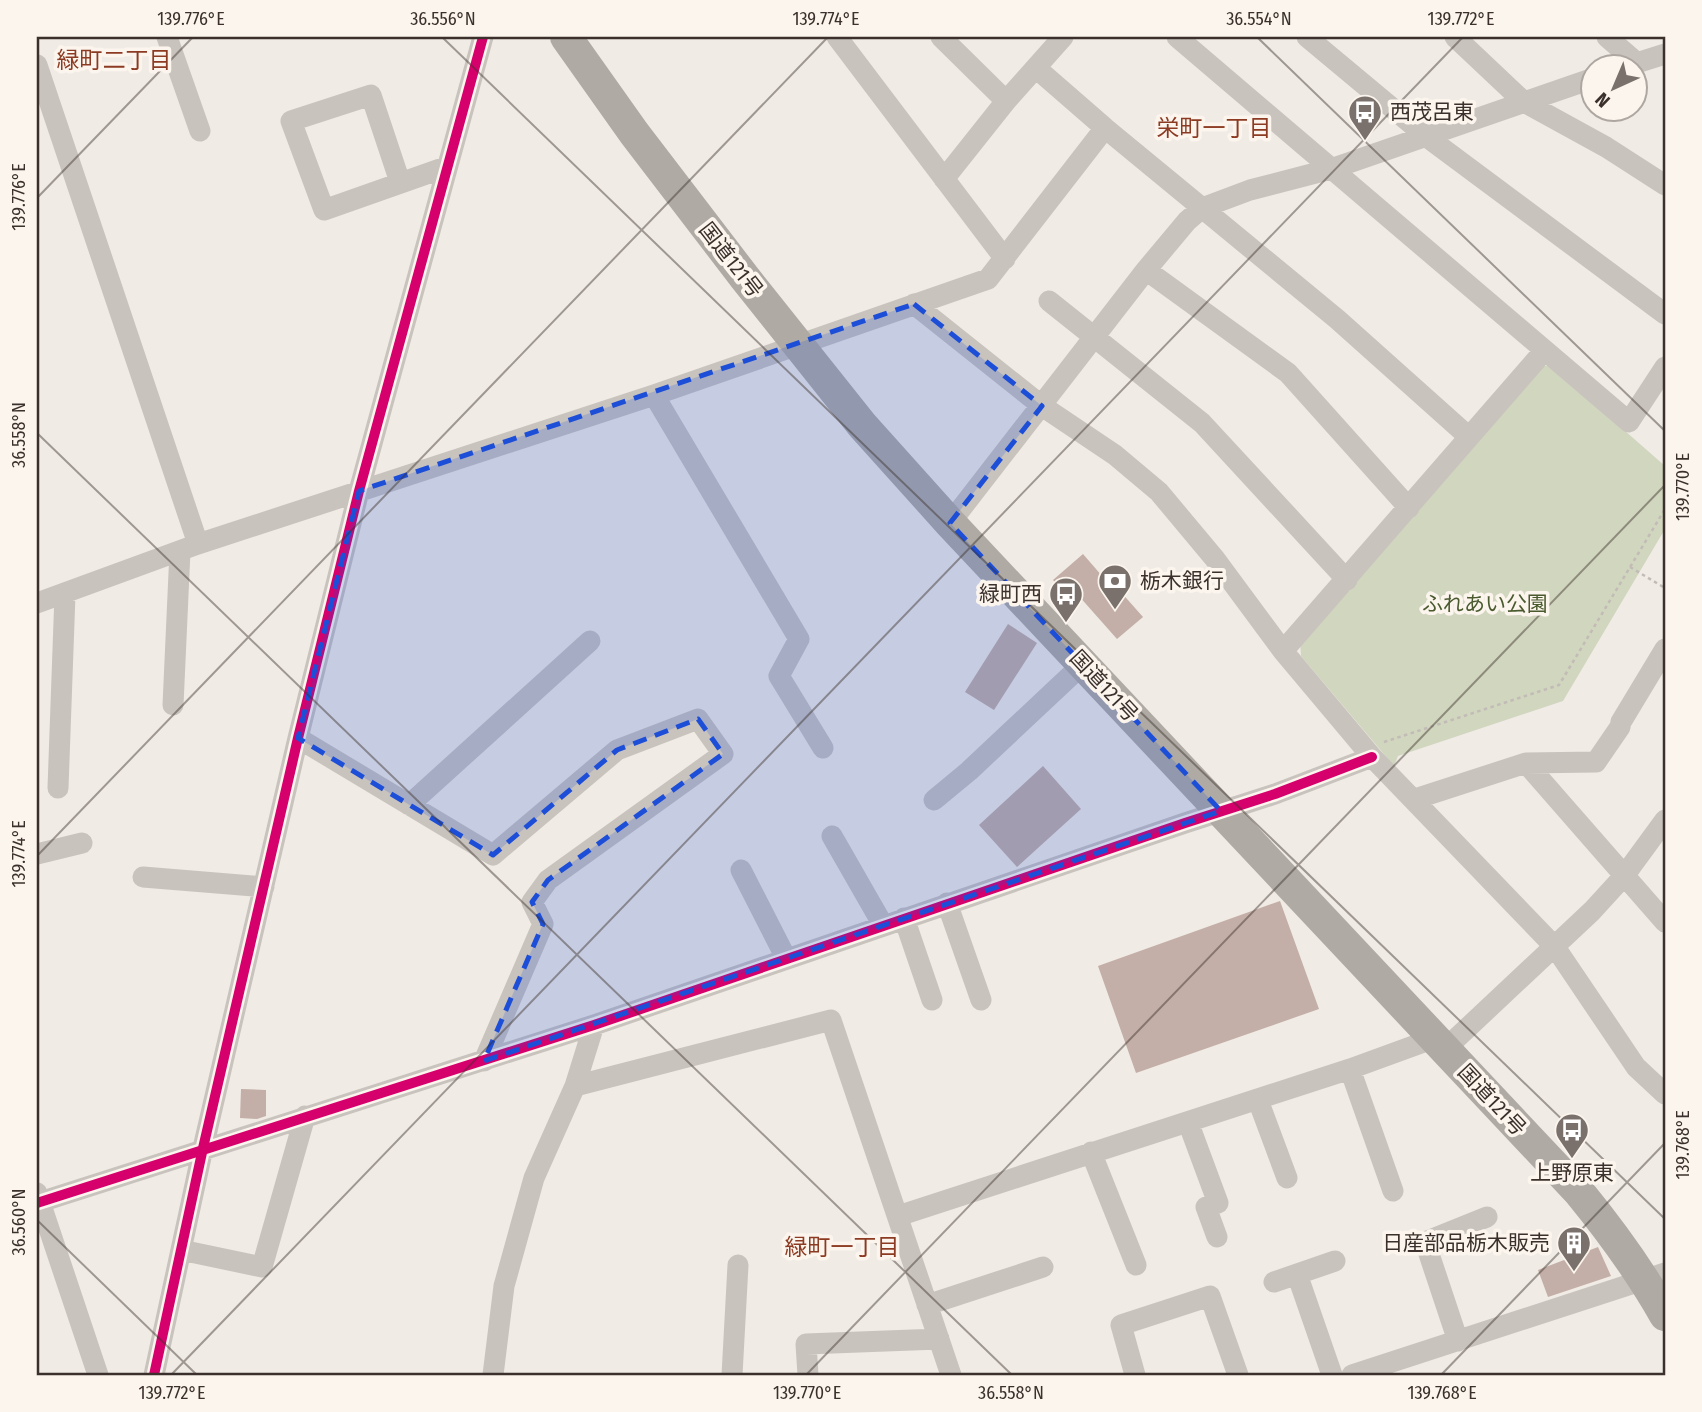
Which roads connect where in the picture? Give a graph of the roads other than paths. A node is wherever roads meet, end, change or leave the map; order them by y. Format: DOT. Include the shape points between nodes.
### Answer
graph roads {
  1 [pos="167,37"];
  2 [pos="483,37"];
  3 [pos="566,37"];
  4 [pos="837,37"];
  5 [pos="941,37"];
  6 [pos="1063,37"];
  7 [pos="1177,37"];
  8 [pos="1307,37"];
  9 [pos="1455,37"];
  10 [pos="1607,37"];
  11 [pos="1620,52"];
  12 [pos="37,65"];
  13 [pos="1036,68"];
  14 [pos="1580,83"];
  15 [pos="1006,101"];
  16 [pos="1524,102"];
  17 [pos="1105,128"];
  18 [pos="200,131"];
  19 [pos="1427,137"];
  20 [pos="446,167"];
  21 [pos="1331,169"];
  22 [pos="944,179"];
  23 [pos="400,181"];
  24 [pos="1665,185"];
  25 [pos="1202,208"];
  26 [pos="1005,259"];
  27 [pos="1146,270"];
  28 [pos="1049,301"];
  29 [pos="914,304"];
  30 [pos="1665,314"];
  31 [pos="1096,336"];
  32 [pos="797,344"];
  33 [pos="1544,351"];
  34 [pos="1665,367"];
  35 [pos="654,395"];
  36 [pos="1042,405"];
  37 [pos="1469,437"];
  38 [pos="359,491"];
  39 [pos="1409,508"];
  40 [pos="950,523"];
  41 [pos="189,547"];
  42 [pos="1347,580"];
  43 [pos="65,594"];
  44 [pos="37,603"];
  45 [pos="590,641"];
  46 [pos="1665,649"];
  47 [pos="1283,651"];
  48 [pos="1083,664"];
  49 [pos="173,705"];
  50 [pos="298,738"];
  51 [pos="823,748"];
  52 [pos="1373,751"];
  53 [pos="1526,763"];
  54 [pos="58,788"];
  55 [pos="1415,799"];
  56 [pos="934,800"];
  57 [pos="409,806"];
  58 [pos="1221,811"];
  59 [pos="1665,820"];
  60 [pos="832,836"];
  61 [pos="82,843"];
  62 [pos="37,854"];
  63 [pos="741,870"];
  64 [pos="1624,876"];
  65 [pos="143,877"];
  66 [pos="264,887"];
  67 [pos="947,903"];
  68 [pos="904,918"];
  69 [pos="1665,922"];
  70 [pos="883,925"];
  71 [pos="1555,947"];
  72 [pos="786,958"];
  73 [pos="932,1000"];
  74 [pos="981,1000"];
  75 [pos="594,1025"];
  76 [pos="1440,1043"];
  77 [pos="484,1061"];
  78 [pos="1350,1069"];
  79 [pos="575,1086"];
  80 [pos="1665,1094"];
  81 [pos="1258,1100"];
  82 [pos="305,1116"];
  83 [pos="1188,1122"];
  84 [pos="203,1148"];
  85 [pos="1091,1152"];
  86 [pos="1286,1178"];
  87 [pos="1394,1191"];
  88 [pos="38,1199"];
  89 [pos="898,1216"];
  90 [pos="1487,1217"];
  91 [pos="1217,1237"];
  92 [pos="181,1250"];
  93 [pos="1335,1261"];
  94 [pos="738,1265"];
  95 [pos="1136,1265"];
  96 [pos="1043,1267"];
  97 [pos="1297,1274"];
  98 [pos="1655,1277"];
  99 [pos="1274,1282"];
  100 [pos="927,1304"];
  101 [pos="1665,1315"];
  102 [pos="939,1339"];
  103 [pos="1458,1341"];
  104 [pos="98,1375"];
  105 [pos="154,1375"];
  106 [pos="493,1375"];
  107 [pos="732,1375"];
  108 [pos="808,1375"];
  109 [pos="951,1375"];
  110 [pos="1135,1375"];
  111 [pos="1238,1375"];
  112 [pos="1332,1375"];
  113 [pos="1352,1375"];
  1 -- 18 [label="street"];
  2 -- 20 [label="street"];
  3 -- 32 [label="highway, 国道121号"];
  4 -- 22 [label="street"];
  5 -- 15 [label="street"];
  6 -- 13 [label="street"];
  7 -- 21 [label="street"];
  8 -- 19 [label="street"];
  9 -- 16 [label="street"];
  10 -- 11 [label="street"];
  12 -- 41 [label="street"];
  13 -- 15 [label="street"];
  13 -- 17 [label="street"];
  14 -- 16 [label="street"];
  15 -- 22 [label="street"];
  16 -- 19 [label="street"];
  16 -- 24 [label="street"];
  17 -- 25 [label="street"];
  17 -- 26 [label="street"];
  19 -- 21 [label="street"];
  19 -- 30 [label="street"];
  20 -- 23 [label="street"];
  20 -- 38 [label="street"];
  21 -- 25 [label="street"];
  21 -- 33 [label="street"];
  22 -- 26 [label="street"];
  23 -- 23 [label="street" via="324,210 291,121 370,94"];
  25 -- 27 [label="street"];
  25 -- 37 [label="street" via="1338,319"];
  26 -- 29 [label="street" via="988,279"];
  27 -- 31 [label="street"];
  27 -- 39 [label="street" via="1288,373"];
  28 -- 31 [label="street"];
  29 -- 32 [label="street"];
  29 -- 36 [label="street"];
  31 -- 36 [label="street"];
  31 -- 42 [label="street" via="1202,423"];
  32 -- 35 [label="street"];
  32 -- 40 [label="highway, 国道121号"];
  33 -- 34 [label="street" via="1629,422"];
  33 -- 37 [label="street"];
  35 -- 38 [label="street"];
  35 -- 51 [label="street" via="799,639 779,676"];
  36 -- 40 [label="street"];
  36 -- 47 [label="street" via="1159,492"];
  37 -- 39 [label="street"];
  38 -- 41 [label="street"];
  38 -- 50 [label="street"];
  39 -- 42 [label="street"];
  40 -- 48 [label="highway, 国道121号"];
  41 -- 43 [label="street"];
  41 -- 49 [label="street"];
  42 -- 47 [label="street"];
  43 -- 44 [label="street"];
  43 -- 54 [label="street"];
  45 -- 57 [label="street"];
  46 -- 53 [label="street" via="1596,762"];
  47 -- 52 [label="street"];
  48 -- 56 [label="street"];
  48 -- 58 [label="highway, 国道121号"];
  50 -- 57 [label="street"];
  50 -- 66 [label="street"];
  52 -- 55 [label="street"];
  52 -- 58 [label="street" via="1275,794"];
  53 -- 55 [label="street"];
  53 -- 64 [label="street"];
  55 -- 71 [label="street"];
  57 -- 77 [label="street" via="493,855 617,750 698,719 723,754 548,880 532,902 542,924"];
  58 -- 67 [label="street"];
  58 -- 76 [label="highway, 国道121号"];
  59 -- 64 [label="street"];
  60 -- 70 [label="street"];
  61 -- 62 [label="street"];
  63 -- 72 [label="street"];
  64 -- 69 [label="street"];
  64 -- 71 [label="street"];
  65 -- 66 [label="street"];
  66 -- 84 [label="street"];
  67 -- 68 [label="street"];
  67 -- 74 [label="street"];
  68 -- 70 [label="street"];
  68 -- 73 [label="street"];
  70 -- 72 [label="street"];
  71 -- 76 [label="street"];
  71 -- 80 [label="street" via="1636,1067"];
  72 -- 75 [label="street"];
  75 -- 77 [label="street"];
  75 -- 79 [label="street"];
  76 -- 78 [label="street"];
  76 -- 98 [label="highway, 国道121号"];
  77 -- 82 [label="street"];
  78 -- 81 [label="street"];
  78 -- 87 [label="street"];
  79 -- 89 [label="street" via="831,1020"];
  79 -- 106 [label="street" via="534,1178 504,1286"];
  81 -- 83 [label="street"];
  81 -- 86 [label="street"];
  82 -- 84 [label="street"];
  82 -- 92 [label="street" via="262,1267"];
  83 -- 85 [label="street"];
  83 -- 91 [label="street" via="1218,1203 1206,1207"];
  84 -- 88 [label="street"];
  84 -- 92 [label="street"];
  85 -- 89 [label="street"];
  85 -- 95 [label="street"];
  88 -- 104 [label="street"];
  89 -- 100 [label="street"];
  90 -- 103 [label="street" via="1425,1242"];
  92 -- 105 [label="street"];
  93 -- 97 [label="street"];
  94 -- 107 [label="street"];
  96 -- 100 [label="street"];
  97 -- 99 [label="street"];
  97 -- 112 [label="street"];
  98 -- 101 [label="highway, 国道121号"];
  98 -- 103 [label="street"];
  100 -- 102 [label="street"];
  102 -- 108 [label="street" via="806,1344"];
  102 -- 109 [label="street"];
  103 -- 113 [label="street"];
  110 -- 111 [label="street" via="1121,1325 1210,1296"];
}
